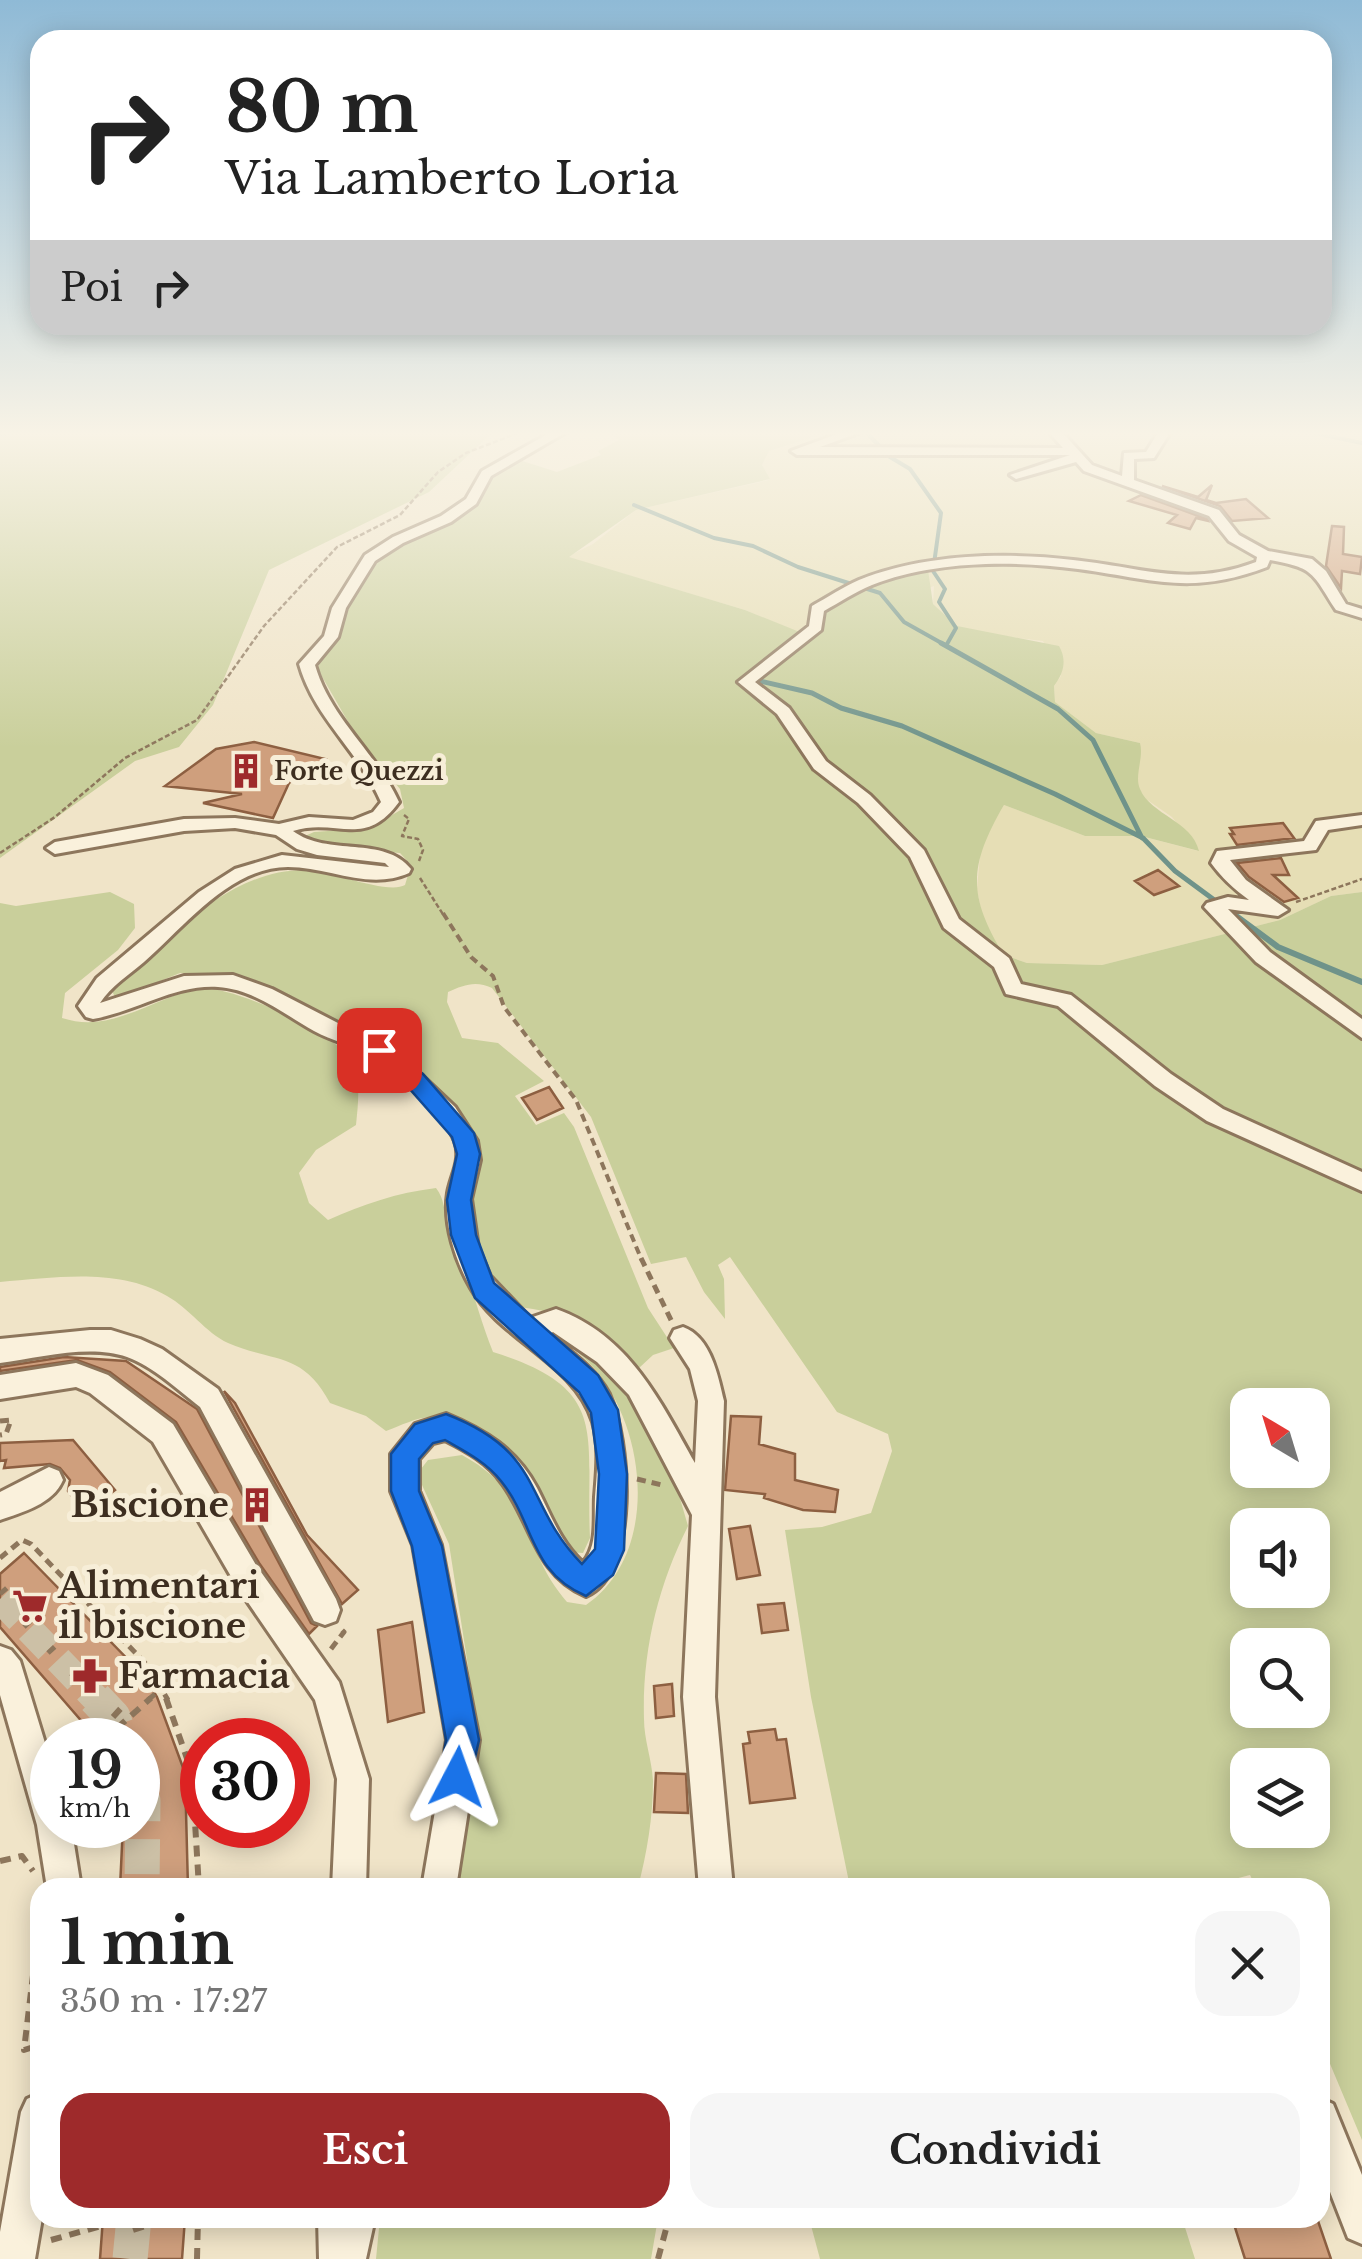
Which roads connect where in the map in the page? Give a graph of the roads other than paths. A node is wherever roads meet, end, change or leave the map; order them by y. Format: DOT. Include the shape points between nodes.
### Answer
graph roads {
  1 [pos="406,536"];
  2 [pos="1233,536"];
  3 [pos="1264,555"];
  4 [pos="1362,614"];
  5 [pos="1362,820"];
  6 [pos="281,830"];
  7 [pos="56,848"];
  8 [pos="1362,1030"];
  9 [pos="1362,1182"];
  10 [pos="529,1330"];
  11 [pos="683,1338"];
  12 [pos="0,1351"];
  13 [pos="0,1388"];
  14 [pos="50,1480"];
  15 [pos="0,1506"];
  16 [pos="702,1506"];
  17 [pos="325,1610"];
  18 [pos="0,1661"];
  19 [pos="30,1744"];
  20 [pos="57,1848"];
  21 [pos="62,1878"];
  22 [pos="349,1878"];
  23 [pos="441,1878"];
  24 [pos="715,1878"];
  25 [pos="1330,2142"];
  26 [pos="30,2171"];
  27 [pos="1362,2224"];
  28 [pos="338,2228"];
  29 [pos="354,2228"];
  30 [pos="16,2254"];
  31 [pos="338,2259"];
  32 [pos="346,2259"];
  1 -- 6 [label="street" via="370,558 331,637 307,664 327,713 390,802 360,826 302,823"];
  2 -- 3 [label="street"];
  3 -- 4 [label="street" via="1306,562 1340,607"];
  3 -- 9 [label="street" via="1262,564 1245,572 1200,583 1046,562 929,566 876,578 817,609 816,626 798,646 759,666 746,682 783,711 820,764 918,854 951,923 1002,963 1013,989 1064,1000 1215,1115"];
  5 -- 8 [label="street" via="1322,825 1310,846 1222,856 1220,863 1274,911 1222,904 1231,928"];
  6 -- 7 [label="street" via="184,825"];
  6 -- 10 [label="street" via="306,846 390,858 402,869 386,876 290,861 259,867 192,906 88,1006 105,1010 201,980 235,982 379,1050 463,1133 469,1154 459,1200 464,1235 484,1290"];
  10 -- 16 [label="street" via="556,1320 622,1368 652,1407"];
  10 -- 23 [label="street" via="588,1384 604,1410 613,1474 610,1550 586,1581 570,1574 513,1474 492,1452 446,1427 425,1433 405,1454 405,1491 427,1546 462,1740"];
  11 -- 16 [label="street" via="702,1366 711,1401 710,1501"];
  12 -- 17 [label="street" via="88,1338 122,1341 192,1384 209,1398"];
  13 -- 22 [label="street" via="76,1376 99,1384 163,1434 246,1575 328,1693 353,1779"];
  14 -- 15 [label="street"];
  16 -- 24 [label="street" via="699,1697"];
  18 -- 19 [label="street"];
  20 -- 21 [label="street"];
  25 -- 27 [label="street"];
  26 -- 30 [label="street"];
  28 -- 31 [label="street"];
  29 -- 32 [label="street"];
}
